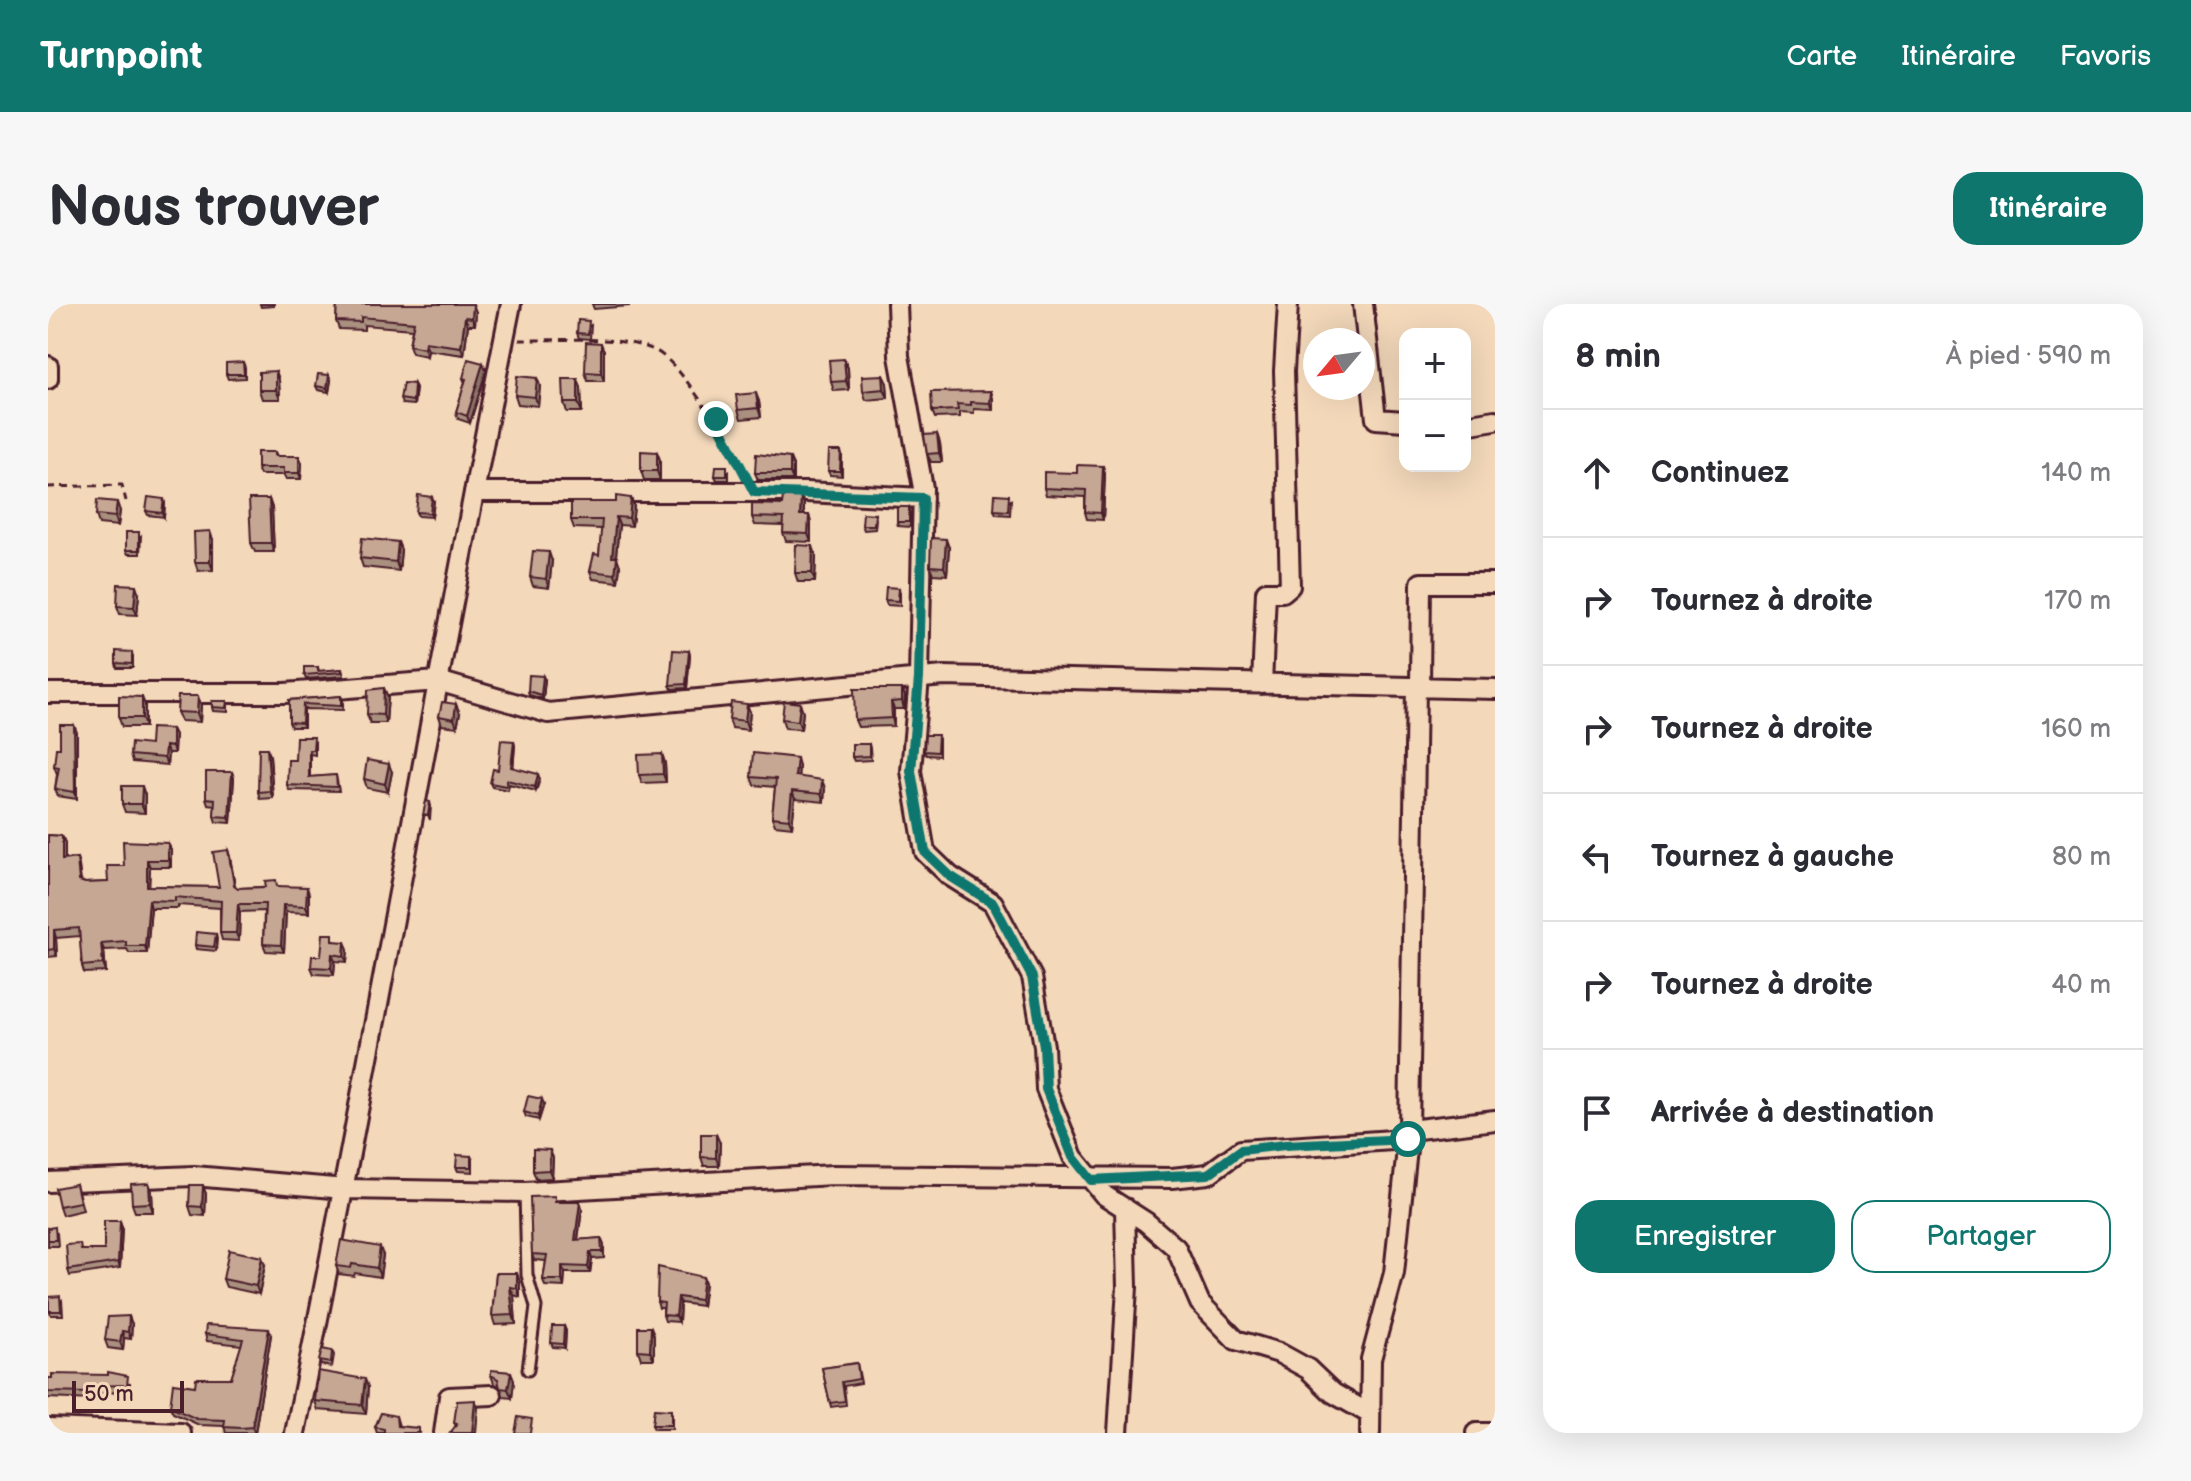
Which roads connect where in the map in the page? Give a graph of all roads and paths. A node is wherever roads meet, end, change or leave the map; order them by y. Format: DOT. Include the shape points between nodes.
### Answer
graph roads {
  1 [pos="511,304"];
  2 [pos="897,304"];
  3 [pos="1288,304"];
  4 [pos="1363,304"];
  5 [pos="504,340"];
  6 [pos="48,366"];
  7 [pos="48,379"];
  8 [pos="1495,420"];
  9 [pos="1399,421"];
  10 [pos="1471,424"];
  11 [pos="48,487"];
  12 [pos="474,492"];
  13 [pos="754,492"];
  14 [pos="923,498"];
  15 [pos="126,501"];
  16 [pos="1495,583"];
  17 [pos="919,678"];
  18 [pos="438,681"];
  19 [pos="1262,684"];
  20 [pos="1418,687"];
  21 [pos="1495,689"];
  22 [pos="48,693"];
  23 [pos="1495,1120"];
  24 [pos="1409,1134"];
  25 [pos="1091,1180"];
  26 [pos="48,1182"];
  27 [pos="345,1189"];
  28 [pos="525,1192"];
  29 [pos="1125,1208"];
  30 [pos="528,1370"];
  31 [pos="492,1395"];
  32 [pos="1370,1424"];
  33 [pos="48,1428"];
  34 [pos="181,1433"];
  35 [pos="295,1433"];
  36 [pos="444,1433"];
  37 [pos="1118,1433"];
  38 [pos="1476,1433"];
  39 [pos="1491,1433"];
  1 -- 5 [label="street"];
  2 -- 14 [label="street" via="899,356"];
  3 -- 19 [label="street" via="1284,371 1290,586 1283,592 1266,592"];
  4 -- 9 [label="street" via="1376,419"];
  5 -- 12 [label="street"];
  5 -- 13 [label="path" via="628,342 658,351 716,419"];
  6 -- 7 [label="street"];
  8 -- 10 [label="street"];
  11 -- 15 [label="path" via="122,485"];
  12 -- 13 [label="street"];
  12 -- 18 [label="street"];
  13 -- 14 [label="street"];
  14 -- 17 [label="street"];
  16 -- 20 [label="street" via="1421,583"];
  17 -- 18 [label="street" via="548,713"];
  17 -- 19 [label="street"];
  17 -- 25 [label="street" via="911,771 925,852 950,876 993,903 1032,977 1046,1089 1073,1157"];
  18 -- 22 [label="street" via="285,693"];
  18 -- 27 [label="street"];
  19 -- 20 [label="street"];
  20 -- 21 [label="street"];
  20 -- 24 [label="street"];
  23 -- 24 [label="street"];
  24 -- 25 [label="street" via="1241,1150 1208,1174"];
  24 -- 32 [label="street" via="1394,1273 1371,1359"];
  25 -- 28 [label="street" via="833,1175"];
  25 -- 29 [label="street"];
  26 -- 27 [label="street" via="194,1176"];
  27 -- 28 [label="street"];
  27 -- 35 [label="street"];
  28 -- 30 [label="lane" via="527,1275 536,1307"];
  29 -- 32 [label="street" via="1176,1248 1200,1303 1236,1340 1279,1353 1308,1369"];
  29 -- 37 [label="street" via="1127,1287"];
  31 -- 36 [label="street" via="449,1397"];
  33 -- 34 [label="street"];
  38 -- 39 [label="street"];
}
